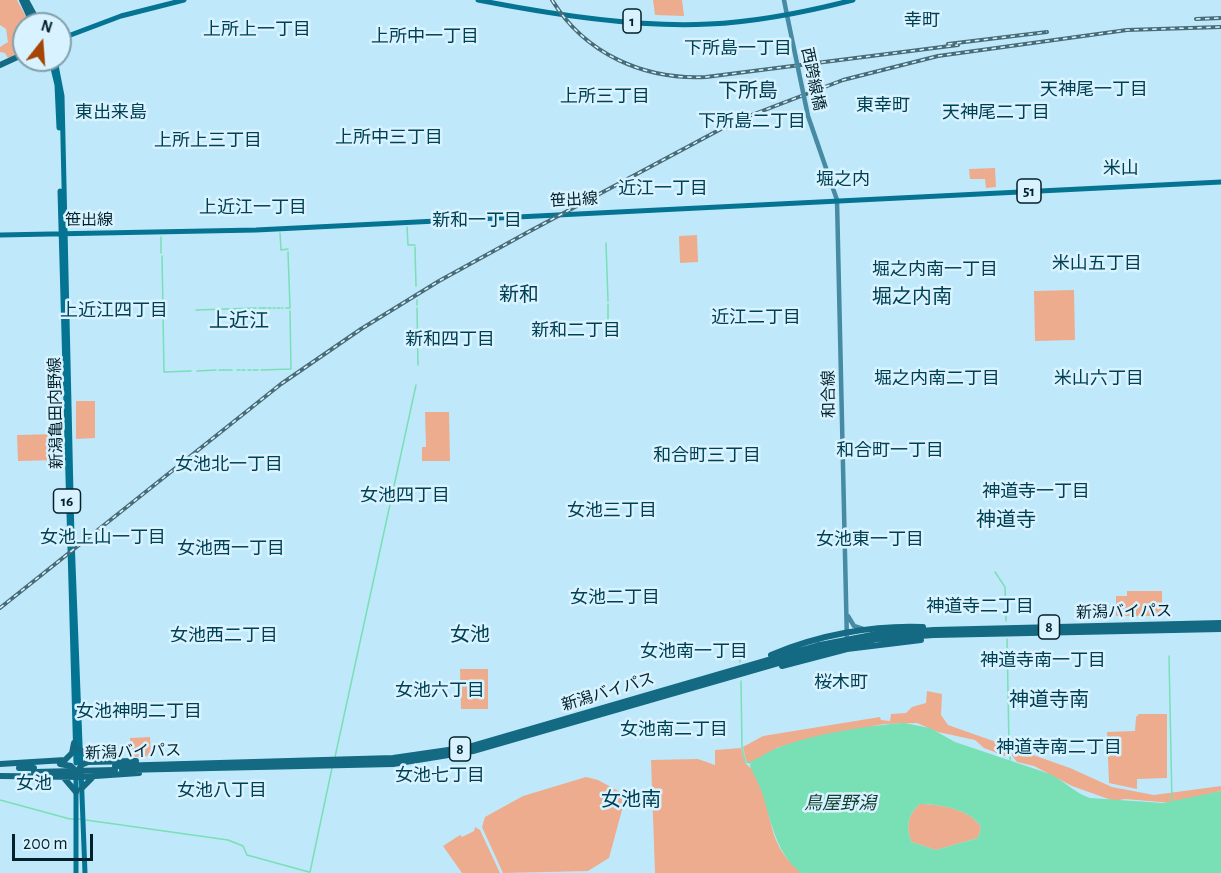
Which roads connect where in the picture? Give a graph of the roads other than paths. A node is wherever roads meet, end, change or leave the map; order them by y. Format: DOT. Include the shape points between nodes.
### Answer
graph roads {
  1 [pos="184,0"];
  2 [pos="478,0"];
  3 [pos="784,0"];
  4 [pos="853,0"];
  5 [pos="788,17"];
  6 [pos="72,35"];
  7 [pos="54,72"];
  8 [pos="57,72"];
  9 [pos="817,142"];
  10 [pos="1221,182"];
  11 [pos="837,200"];
  12 [pos="62,233"];
  13 [pos="0,235"];
  14 [pos="847,614"];
  15 [pos="1221,623"];
  16 [pos="1221,629"];
  17 [pos="847,633"];
  18 [pos="876,634"];
  19 [pos="964,635"];
  20 [pos="820,645"];
  21 [pos="870,645"];
  22 [pos="847,649"];
  23 [pos="730,677"];
  24 [pos="589,715"];
  25 [pos="77,746"];
  26 [pos="95,761"];
  27 [pos="226,762"];
  28 [pos="51,763"];
  29 [pos="327,763"];
  30 [pos="115,768"];
  31 [pos="78,769"];
  32 [pos="194,769"];
  33 [pos="0,770"];
  34 [pos="110,776"];
  35 [pos="56,777"];
  36 [pos="79,790"];
  37 [pos="83,841"];
  38 [pos="76,866"];
  39 [pos="84,866"];
  40 [pos="78,873"];
  41 [pos="85,873"];
  1 -- 6 [label="main road" via="143,9"];
  2 -- 5 [label="main road, 1" via="554,14 680,24"];
  3 -- 5 [label="main road"];
  4 -- 5 [label="main road, 1"];
  5 -- 9 [label="main road, 西跨線橋, bridge"];
  7 -- 12 [label="main road, 新潟亀田内野線 / 16"];
  8 -- 12 [label="main road, 新潟亀田内野線 / 16" via="62,96"];
  9 -- 11 [label="main road, 和合線"];
  10 -- 11 [label="main road, 笹出線 / 51"];
  11 -- 12 [label="main road, 笹出線 / 51" via="256,230"];
  11 -- 14 [label="main road, 和合線"];
  12 -- 13 [label="main road, 笹出線 / 51"];
  12 -- 25 [label="main road, 新潟亀田内野線 / 16"];
  14 -- 17 [label="main road, 和合線"];
  14 -- 18 [label="main road" via="854,626"];
  15 -- 18 [label="highway, 新潟バイパス / 8"];
  16 -- 19 [label="highway, 新潟バイパス / 8"];
  17 -- 18 [label="highway"];
  17 -- 20 [label="highway"];
  17 -- 21 [label="highway" via="855,641"];
  17 -- 22 [label="main road, 和合線"];
  18 -- 19 [label="highway, 新潟バイパス / 8"];
  18 -- 20 [label="highway, 新潟バイパス / 8, bridge"];
  19 -- 21 [label="highway"];
  20 -- 22 [label="highway" via="843,640"];
  20 -- 23 [label="highway, 新潟バイパス / 8"];
  20 -- 24 [label="highway, 新潟バイパス / 8"];
  21 -- 22 [label="highway"];
  22 -- 23 [label="highway"];
  23 -- 24 [label="highway, 新潟バイパス / 8"];
  24 -- 29 [label="highway, 新潟バイパス / 8" via="442,758 393,764"];
  25 -- 26 [label="highway" via="86,758"];
  25 -- 28 [label="highway" via="68,758"];
  25 -- 31 [label="main road, 新潟亀田内野線 / 16"];
  26 -- 27 [label="highway"];
  26 -- 31 [label="highway"];
  27 -- 29 [label="highway, 新潟バイパス / 8"];
  27 -- 30 [label="highway, 新潟バイパス / 8"];
  28 -- 31 [label="highway"];
  28 -- 33 [label="highway"];
  29 -- 32 [label="highway, 新潟バイパス / 8"];
  30 -- 32 [label="highway, 新潟バイパス / 8"];
  30 -- 33 [label="highway, 新潟バイパス / 8, bridge"];
  31 -- 34 [label="highway"];
  31 -- 35 [label="highway"];
  31 -- 36 [label="main road, 新潟亀田内野線 / 16"];
  32 -- 34 [label="highway"];
  33 -- 35 [label="highway"];
  34 -- 36 [label="highway" via="89,779"];
  35 -- 36 [label="highway"];
  36 -- 37 [label="main road, 新潟亀田内野線 / 16"];
  36 -- 38 [label="main road, 新潟亀田内野線 / 16"];
  37 -- 38 [label="main road"];
  37 -- 39 [label="main road, 新潟亀田内野線 / 16"];
  38 -- 40 [label="main road, 新潟亀田内野線 / 16"];
  39 -- 40 [label="main road"];
  39 -- 41 [label="main road, 新潟亀田内野線 / 16"];
}
